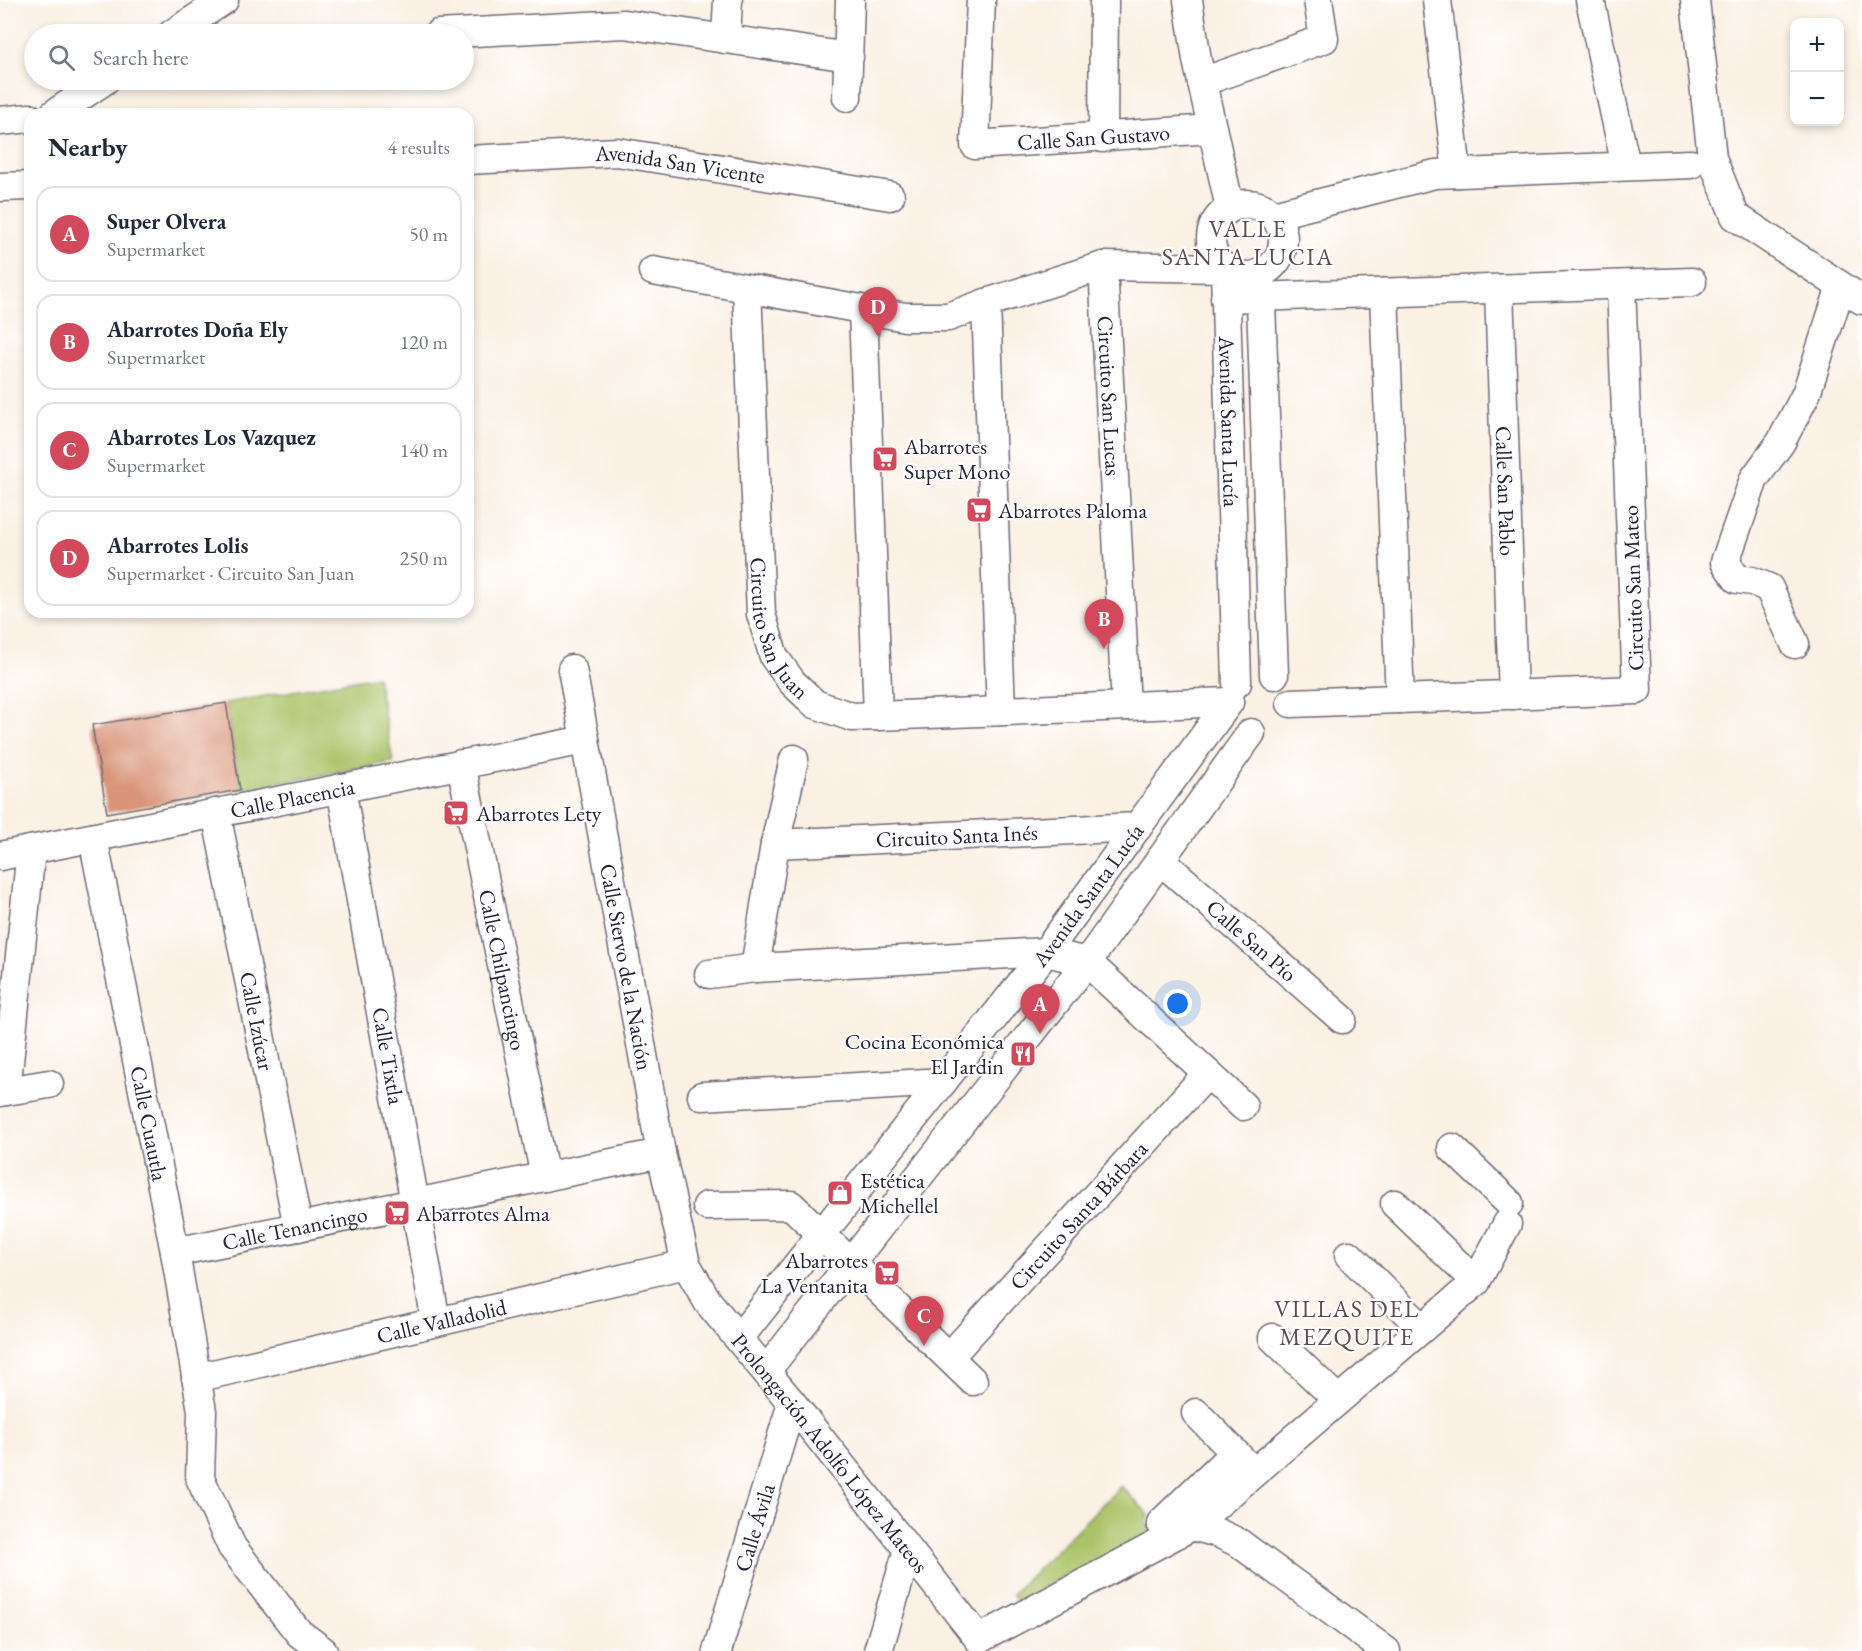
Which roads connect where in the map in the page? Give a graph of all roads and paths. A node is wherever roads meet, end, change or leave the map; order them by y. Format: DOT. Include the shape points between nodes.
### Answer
graph roads {
  1 [pos="224,0"];
  2 [pos="728,0"];
  3 [pos="850,0"];
  4 [pos="981,0"];
  5 [pos="1104,0"];
  6 [pos="1188,0"];
  7 [pos="1318,0"];
  8 [pos="1437,0"];
  9 [pos="1590,0"];
  10 [pos="1695,0"];
  11 [pos="187,24"];
  12 [pos="474,32"];
  13 [pos="726,39"];
  14 [pos="849,57"];
  15 [pos="1202,82"];
  16 [pos="90,90"];
  17 [pos="847,97"];
  18 [pos="63,108"];
  19 [pos="24,119"];
  20 [pos="0,121"];
  21 [pos="1212,129"];
  22 [pos="1103,138"];
  23 [pos="474,160"];
  24 [pos="1691,164"];
  25 [pos="1626,166"];
  26 [pos="1456,173"];
  27 [pos="24,186"];
  28 [pos="0,187"];
  29 [pos="890,196"];
  30 [pos="1230,208"];
  31 [pos="1273,215"];
  32 [pos="1103,266"];
  33 [pos="1225,268"];
  34 [pos="653,271"];
  35 [pos="1692,282"];
  36 [pos="1260,285"];
  37 [pos="1621,285"];
  38 [pos="747,289"];
  39 [pos="1499,289"];
  40 [pos="1384,292"];
  41 [pos="1852,293"];
  42 [pos="1225,298"];
  43 [pos="986,303"];
  44 [pos="863,310"];
  45 [pos="1267,481"];
  46 [pos="1231,483"];
  47 [pos="1795,644"];
  48 [pos="572,669"];
  49 [pos="1274,675"];
  50 [pos="1233,692"];
  51 [pos="1513,695"];
  52 [pos="1400,699"];
  53 [pos="1291,703"];
  54 [pos="1126,706"];
  55 [pos="1001,711"];
  56 [pos="878,716"];
  57 [pos="1251,733"];
  58 [pos="585,740"];
  59 [pos="794,759"];
  60 [pos="461,764"];
  61 [pos="341,788"];
  62 [pos="216,813"];
  63 [pos="1138,827"];
  64 [pos="93,838"];
  65 [pos="775,844"];
  66 [pos="31,850"];
  67 [pos="0,856"];
  68 [pos="1160,860"];
  69 [pos="1046,952"];
  70 [pos="1087,962"];
  71 [pos="754,968"];
  72 [pos="709,974"];
  73 [pos="1342,1020"];
  74 [pos="1208,1074"];
  75 [pos="943,1082"];
  76 [pos="48,1084"];
  77 [pos="3,1091"];
  78 [pos="702,1096"];
  79 [pos="1243,1106"];
  80 [pos="1452,1148"];
  81 [pos="661,1153"];
  82 [pos="545,1177"];
  83 [pos="416,1203"];
  84 [pos="1395,1204"];
  85 [pos="707,1206"];
  86 [pos="298,1227"];
  87 [pos="821,1234"];
  88 [pos="175,1252"];
  89 [pos="1349,1256"];
  90 [pos="851,1262"];
  91 [pos="686,1264"];
  92 [pos="1476,1282"];
  93 [pos="436,1322"];
  94 [pos="1422,1328"];
  95 [pos="739,1338"];
  96 [pos="1273,1338"];
  97 [pos="949,1357"];
  98 [pos="766,1371"];
  99 [pos="196,1378"];
  100 [pos="973,1381"];
  101 [pos="1338,1400"];
  102 [pos="792,1403"];
  103 [pos="1196,1413"];
  104 [pos="1234,1453"];
  105 [pos="1254,1472"];
  106 [pos="1161,1523"];
  107 [pos="1192,1526"];
  108 [pos="908,1550"];
  109 [pos="980,1645"];
  110 [pos="323,1651"];
  111 [pos="717,1651"];
  112 [pos="878,1651"];
  113 [pos="1386,1651"];
  1 -- 11 [label="street"];
  2 -- 13 [label="street"];
  3 -- 14 [label="street"];
  4 -- 22 [label="street, Calle San Gustavo" via="975,145"];
  5 -- 22 [label="street"];
  6 -- 15 [label="street"];
  7 -- 15 [label="street" via="1324,39"];
  8 -- 26 [label="street"];
  9 -- 25 [label="street"];
  10 -- 41 [label="street" via="1712,158 1735,216"];
  12 -- 13 [label="street" via="624,24"];
  13 -- 14 [label="street"];
  14 -- 17 [label="street"];
  15 -- 21 [label="street"];
  16 -- 18 [label="street"];
  19 -- 20 [label="street"];
  21 -- 22 [label="street, Calle San Gustavo"];
  21 -- 30 [label="street"];
  23 -- 29 [label="street, Avenida San Vicente" via="617,152"];
  24 -- 25 [label="street"];
  25 -- 26 [label="street"];
  26 -- 31 [label="street" via="1435,174"];
  27 -- 28 [label="street"];
  30 -- 31 [label="street" via="1253,204"];
  30 -- 33 [label="street" via="1221,215 1211,236 1212,248"];
  31 -- 36 [label="street" via="1280,225 1282,247"];
  32 -- 33 [label="street"];
  32 -- 43 [label="street"];
  32 -- 54 [label="street, Circuito San Lucas"];
  33 -- 36 [label="street"];
  33 -- 42 [label="street, Avenida Santa Lucía"];
  34 -- 38 [label="street"];
  35 -- 37 [label="street"];
  36 -- 40 [label="street"];
  36 -- 42 [label="street"];
  36 -- 45 [label="street, Avenida Santa Lucía"];
  37 -- 39 [label="street"];
  37 -- 51 [label="street, Circuito San Mateo" via="1637,690"];
  38 -- 44 [label="street"];
  38 -- 56 [label="street, Circuito San Juan" via="761,614 765,633 774,657 815,704 852,717"];
  39 -- 40 [label="street"];
  39 -- 51 [label="street, Calle San Pablo"];
  40 -- 52 [label="street"];
  41 -- 47 [label="street" via="1781,442 1754,479 1725,562 1737,579 1769,588"];
  42 -- 46 [label="street, Avenida Santa Lucía"];
  43 -- 44 [label="street" via="948,317 905,317"];
  43 -- 55 [label="street"];
  44 -- 56 [label="street"];
  45 -- 46 [label="street"];
  45 -- 49 [label="street, Avenida Santa Lucía"];
  46 -- 50 [label="street, Avenida Santa Lucía"];
  48 -- 58 [label="street, Calle Siervo de la Nación"];
  49 -- 50 [label="street" via="1254,673"];
  49 -- 53 [label="street" via="1287,687"];
  50 -- 54 [label="street"];
  50 -- 57 [label="street" via="1232,716"];
  50 -- 63 [label="street, Avenida Santa Lucía"];
  51 -- 52 [label="street, Circuito San Mateo"];
  52 -- 53 [label="street, Circuito San Mateo"];
  53 -- 57 [label="street" via="1288,717 1279,728 1265,734"];
  54 -- 55 [label="street"];
  55 -- 56 [label="street"];
  57 -- 68 [label="street, Avenida Santa Lucía"];
  58 -- 60 [label="street, Calle Placencia"];
  58 -- 81 [label="street, Calle Siervo de la Nación"];
  59 -- 65 [label="street"];
  60 -- 61 [label="street, Calle Placencia"];
  60 -- 82 [label="street, Calle Chilpancingo"];
  61 -- 62 [label="street, Calle Placencia"];
  61 -- 83 [label="street, Calle Tixtla"];
  62 -- 64 [label="street, Calle Placencia"];
  62 -- 86 [label="street, Calle Izúcar"];
  63 -- 65 [label="street, Circuito Santa Inés"];
  63 -- 69 [label="street, Avenida Santa Lucía"];
  64 -- 66 [label="street, Calle Placencia"];
  64 -- 88 [label="street, Calle Cuautla"];
  65 -- 71 [label="street"];
  66 -- 67 [label="street, Calle Placencia"];
  66 -- 77 [label="street"];
  68 -- 70 [label="street, Avenida Santa Lucía"];
  68 -- 73 [label="street, Calle San Pío"];
  69 -- 70 [label="street"];
  69 -- 71 [label="street"];
  69 -- 75 [label="street, Avenida Santa Lucía"];
  70 -- 74 [label="street"];
  70 -- 90 [label="street, Avenida Santa Lucía"];
  71 -- 72 [label="street"];
  74 -- 79 [label="street"];
  74 -- 97 [label="street, Circuito Santa Bárbara"];
  75 -- 78 [label="street"];
  75 -- 87 [label="street, Avenida Santa Lucía"];
  76 -- 77 [label="street"];
  80 -- 92 [label="street" via="1508,1214"];
  81 -- 82 [label="street, Calle Tenancingo"];
  81 -- 91 [label="street, Calle Siervo de la Nación"];
  82 -- 83 [label="street, Calle Tenancingo"];
  83 -- 86 [label="street, Calle Tenancingo"];
  83 -- 93 [label="street, Calle Tixtla"];
  84 -- 92 [label="street"];
  85 -- 87 [label="street" via="791,1205"];
  86 -- 88 [label="street, Calle Tenancingo"];
  87 -- 90 [label="street"];
  87 -- 95 [label="street, Avenida Santa Lucía"];
  88 -- 99 [label="street, Calle Cuautla"];
  89 -- 94 [label="street"];
  90 -- 97 [label="street"];
  90 -- 98 [label="street, Avenida Santa Lucía"];
  91 -- 93 [label="street, Calle Valladolid"];
  91 -- 95 [label="street, Prolongación Adolfo López Mateos" via="708,1302"];
  92 -- 94 [label="street"];
  93 -- 99 [label="street, Calle Valladolid"];
  94 -- 101 [label="street"];
  95 -- 98 [label="street, Prolongación Adolfo López Mateos"];
  96 -- 101 [label="street"];
  97 -- 100 [label="street"];
  98 -- 102 [label="street, Prolongación Adolfo López Mateos"];
  99 -- 110 [label="street, Calle Cuautla" via="202,1411 200,1478 232,1547 299,1633"];
  101 -- 105 [label="street"];
  102 -- 108 [label="street, Prolongación Adolfo López Mateos"];
  102 -- 111 [label="street, Calle Ávila"];
  103 -- 104 [label="street"];
  104 -- 105 [label="street"];
  104 -- 106 [label="street"];
  105 -- 107 [label="street"];
  107 -- 109 [label="street"];
  107 -- 113 [label="street" via="1239,1543"];
  108 -- 109 [label="street, Prolongación Adolfo López Mateos"];
  108 -- 112 [label="street"];
}
